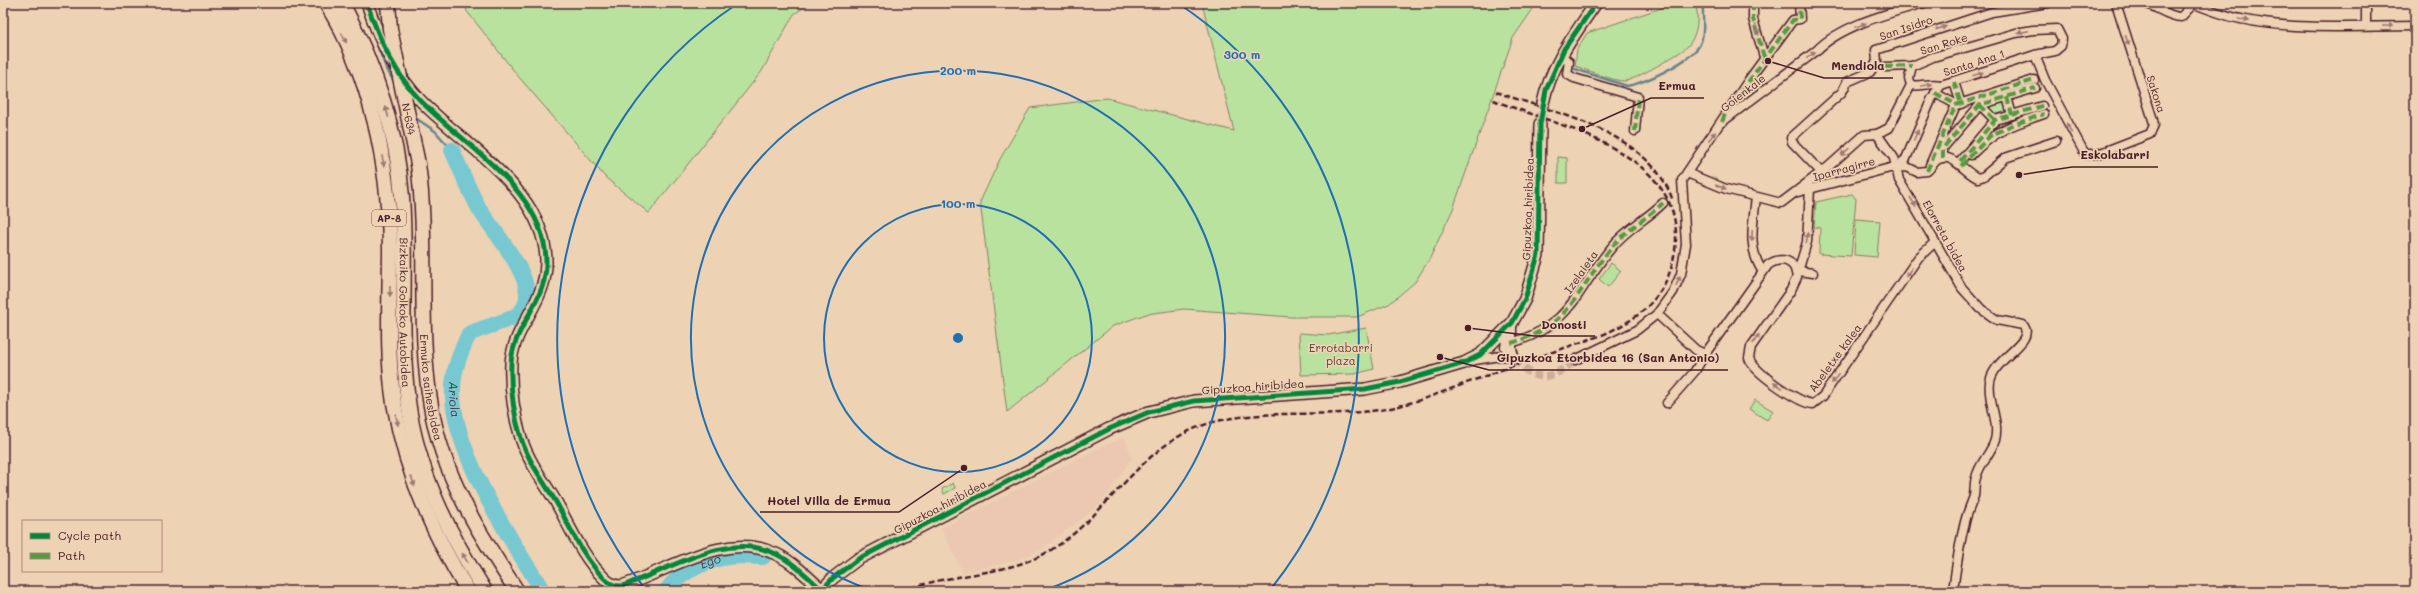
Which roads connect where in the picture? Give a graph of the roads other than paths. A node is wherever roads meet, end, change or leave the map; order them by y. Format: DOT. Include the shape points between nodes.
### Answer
graph roads {
  1 [pos="326,3"];
  2 [pos="342,3"];
  3 [pos="367,3"];
  4 [pos="388,3"];
  5 [pos="1596,3"];
  6 [pos="1753,3"];
  7 [pos="1799,3"];
  8 [pos="1924,3"];
  9 [pos="2048,3"];
  10 [pos="2116,3"];
  11 [pos="2145,3"];
  12 [pos="2193,3"];
  13 [pos="2366,3"];
  14 [pos="2366,26"];
  15 [pos="2415,26"];
  16 [pos="2060,32"];
  17 [pos="2035,55"];
  18 [pos="1561,56"];
  19 [pos="1764,57"];
  20 [pos="1912,66"];
  21 [pos="1885,67"];
  22 [pos="1954,82"];
  23 [pos="1911,85"];
  24 [pos="1941,85"];
  25 [pos="1936,93"];
  26 [pos="2006,97"];
  27 [pos="1543,103"];
  28 [pos="1959,104"];
  29 [pos="1980,105"];
  30 [pos="2012,115"];
  31 [pos="1995,120"];
  32 [pos="1722,122"];
  33 [pos="1540,124"];
  34 [pos="1635,131"];
  35 [pos="1877,134"];
  36 [pos="1986,140"];
  37 [pos="2056,141"];
  38 [pos="1942,158"];
  39 [pos="1960,163"];
  40 [pos="418,164"];
  41 [pos="1896,168"];
  42 [pos="1927,171"];
  43 [pos="1820,172"];
  44 [pos="1686,173"];
  45 [pos="1812,186"];
  46 [pos="1756,197"];
  47 [pos="1663,203"];
  48 [pos="1934,243"];
  49 [pos="1763,272"];
  50 [pos="1798,273"];
  51 [pos="1813,273"];
  52 [pos="1657,314"];
  53 [pos="1512,323"];
  54 [pos="1511,343"];
  55 [pos="1705,354"];
  56 [pos="1513,357"];
  57 [pos="1575,360"];
  58 [pos="1464,363"];
  59 [pos="1667,403"];
  60 [pos="468,591"];
  61 [pos="485,591"];
  62 [pos="517,591"];
  63 [pos="822,591"];
  64 [pos="1953,591"];
  1 -- 60 [label="highway, Bizkaiko Golkoko Autobidea / AP-8, one-way" via="360,75 370,105 384,168 390,246 391,365 394,402 402,444 431,526"];
  61 -- 2 [label="highway, Bizkaiko Golkoko Autobidea / AP-8, one-way" via="444,520 416,442 408,401 405,364 404,246 398,163 391,125 374,70"];
  3 -- 63 [label="street" via="373,22 400,74 420,99 523,198 544,242 547,262 545,283 516,341 511,362 514,412 527,454 587,556 604,579 614,586 622,586 723,548 754,548 778,555"];
  4 -- 40 [label="highway, N-634, bridge" via="390,29"];
  5 -- 18 [label="street"];
  6 -- 19 [label="street, one-way" via="1753,19"];
  7 -- 19 [label="street" via="1800,19 1794,20"];
  32 -- 8 [label="street, Goienkale, one-way" via="1822,44 1839,34"];
  43 -- 9 [label="street, San Isidro, one-way" via="1791,138 1842,92 1847,82 1870,72 1877,62 1876,51 1992,12"];
  10 -- 17 [label="street, Sakona, one-way" via="2153,120 2154,125 2150,134 2098,154 2085,154 2045,80"];
  11 -- 12 [label="street" via="2174,17 2181,17"];
  12 -- 14 [label="street, one-way" via="2248,20 2283,24"];
  13 -- 14 [label="street"];
  14 -- 15 [label="street, one-way"];
  16 -- 17 [label="street, Santa Ana 1" via="2062,43 2059,49"];
  16 -- 20 [label="street, San Roke, one-way" via="2049,28 2027,31 1961,48"];
  22 -- 17 [label="street, Santa Ana 1, one-way"];
  18 -- 27 [label="street"];
  18 -- 34 [label="street" via="1569,62 1567,74 1574,78 1638,97"];
  19 -- 32 [label="street"];
  20 -- 21 [label="street"];
  20 -- 23 [label="street, San Roke" via="1909,78"];
  22 -- 24 [label="street, Santa Ana 1"];
  22 -- 28 [label="street"];
  23 -- 24 [label="street, one-way"];
  23 -- 35 [label="street, San Roke" via="1889,128"];
  24 -- 25 [label="street, Santa Ana 1"];
  25 -- 28 [label="street"];
  41 -- 25 [label="street, Santa Ana 1, one-way" via="1905,161"];
  26 -- 28 [label="street" via="2035,84"];
  26 -- 29 [label="street"];
  26 -- 30 [label="street"];
  28 -- 42 [label="street"];
  29 -- 31 [label="street"];
  29 -- 38 [label="street" via="1943,148"];
  30 -- 31 [label="street"];
  30 -- 36 [label="street" via="2043,110"];
  31 -- 36 [label="street"];
  31 -- 39 [label="street"];
  44 -- 32 [label="street, one-way"];
  33 -- 53 [label="street, Gipuzkoa hiribidea" via="1538,255 1526,299"];
  35 -- 41 [label="street, Elorreta bidea" via="1894,158"];
  35 -- 43 [label="street, one-way" via="1864,135"];
  36 -- 39 [label="street"];
  37 -- 39 [label="street" via="2006,158 1978,178"];
  38 -- 39 [label="street"];
  38 -- 42 [label="street"];
  40 -- 62 [label="highway, Ermuko saihesbidea" via="425,248 426,368 438,439 447,468 461,498 490,551"];
  41 -- 42 [label="street" via="1907,167 1917,172"];
  41 -- 45 [label="street, Iparragirre"];
  41 -- 48 [label="street, Elorreta bidea, one-way" via="1899,180 1923,218"];
  43 -- 45 [label="street"];
  44 -- 46 [label="street, one-way"];
  52 -- 44 [label="street, one-way" via="1673,292 1685,259 1682,180"];
  45 -- 46 [label="street" via="1781,203"];
  50 -- 45 [label="street, one-way" via="1807,242"];
  46 -- 49 [label="street, one-way" via="1752,246 1755,260"];
  47 -- 54 [label="street, Izelaieta" via="1612,246 1590,280 1558,320 1541,332"];
  48 -- 50 [label="street, Abeletxe kalea, one-way" via="1918,258 1823,396 1813,404 1804,403 1796,398 1760,372 1749,358 1751,346 1791,290"];
  48 -- 64 [label="street, Elorreta bidea" via="1962,288 1981,309 1997,320 2023,325 2026,329 2023,342 1999,363 1992,374 1990,384 1995,439 1975,478 1974,496 1964,527"];
  49 -- 50 [label="street" via="1771,263 1781,260 1793,265"];
  49 -- 55 [label="street"];
  50 -- 51 [label="street"];
  52 -- 55 [label="street" via="1696,350"];
  52 -- 57 [label="street" via="1628,336"];
  53 -- 54 [label="street"];
  53 -- 56 [label="street" via="1506,336 1506,350"];
  53 -- 58 [label="street, Gipuzkoa hiribidea" via="1480,355"];
  54 -- 56 [label="street"];
  55 -- 59 [label="street" via="1695,371"];
  56 -- 58 [label="street" via="1488,357"];
  58 -- 63 [label="street, Gipuzkoa hiribidea" via="1400,382 1365,389 1194,401 1149,412 1109,429 858,559"];
}
